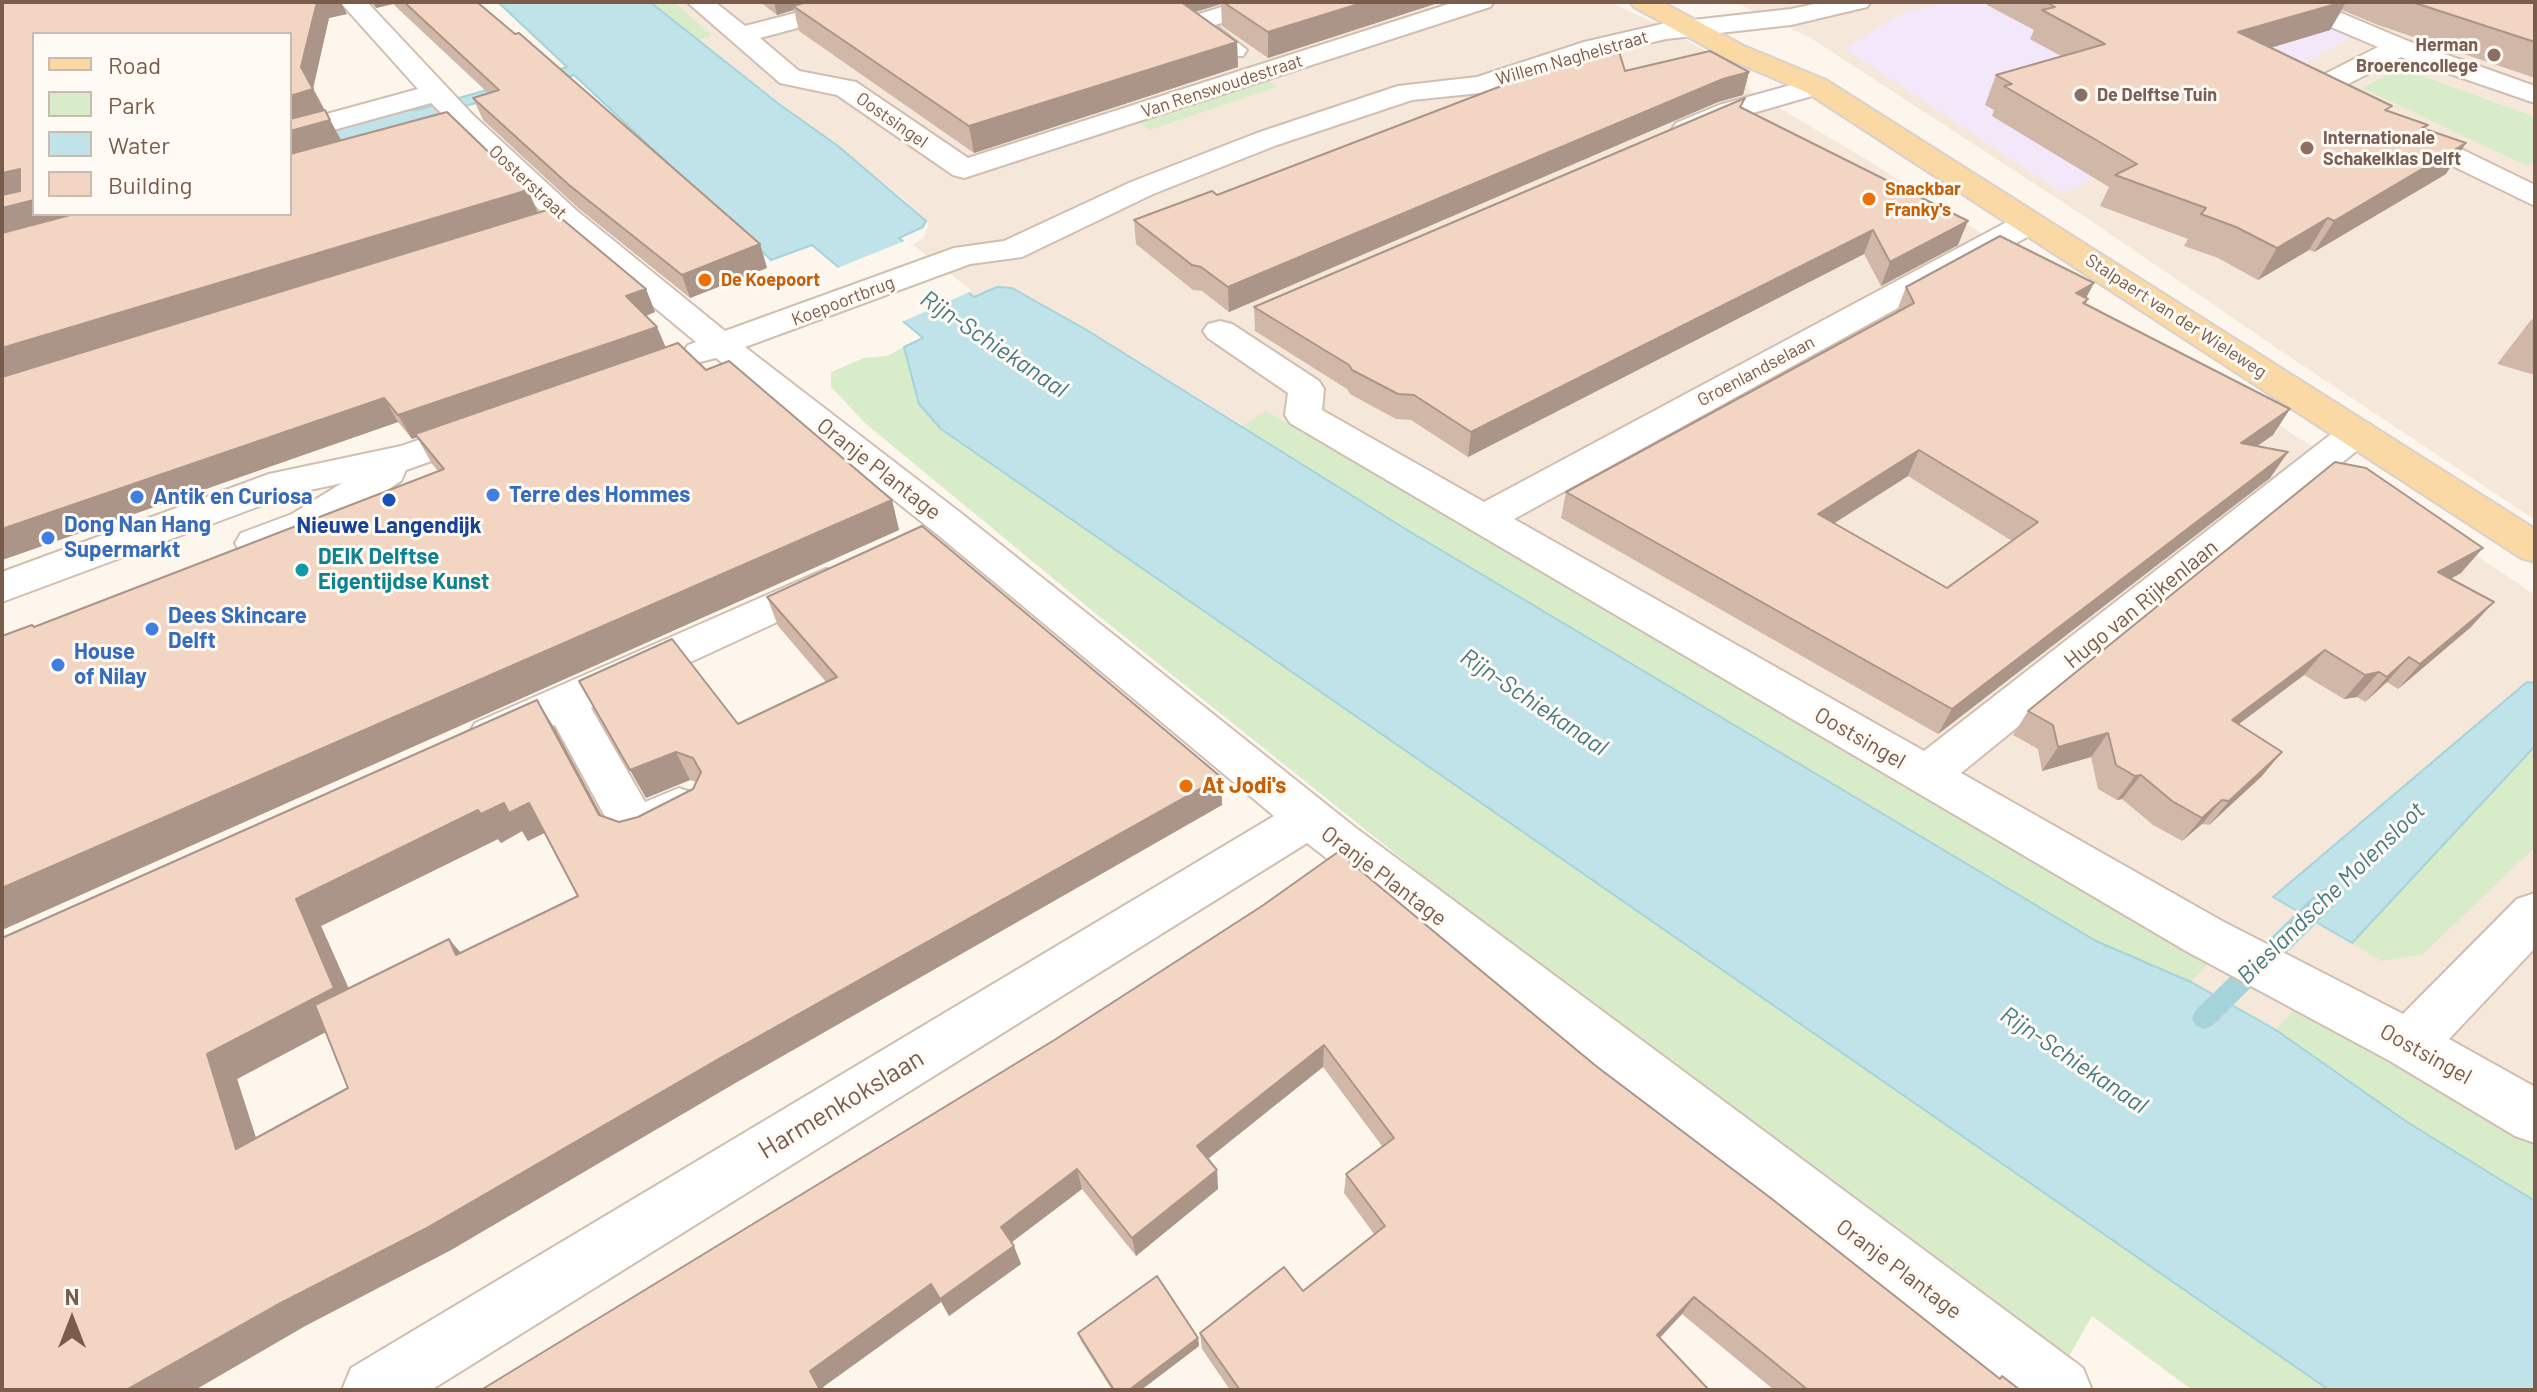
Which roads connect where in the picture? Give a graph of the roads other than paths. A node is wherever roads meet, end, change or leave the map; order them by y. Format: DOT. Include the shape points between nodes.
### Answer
graph roads {
  1 [pos="353,2"];
  2 [pos="700,2"];
  3 [pos="867,2"];
  4 [pos="1265,2"];
  5 [pos="1481,2"];
  6 [pos="1858,2"];
  7 [pos="2293,2"];
  8 [pos="1702,3"];
  9 [pos="1651,6"];
  10 [pos="1735,12"];
  11 [pos="1579,26"];
  12 [pos="1688,27"];
  13 [pos="742,35"];
  14 [pos="2399,47"];
  15 [pos="1266,72"];
  16 [pos="1480,85"];
  17 [pos="1816,86"];
  18 [pos="1408,92"];
  19 [pos="2535,95"];
  20 [pos="447,110"];
  21 [pos="292,133"];
  22 [pos="1656,142"];
  23 [pos="1199,144"];
  24 [pos="964,169"];
  25 [pos="1239,171"];
  26 [pos="2535,197"];
  27 [pos="2029,223"];
  28 [pos="951,260"];
  29 [pos="1235,325"];
  30 [pos="721,345"];
  31 [pos="665,365"];
  32 [pos="509,421"];
  33 [pos="2357,432"];
  34 [pos="409,457"];
  35 [pos="1484,519"];
  36 [pos="2535,548"];
  37 [pos="219,557"];
  38 [pos="859,568"];
  39 [pos="2,588"];
  40 [pos="565,702"];
  41 [pos="451,753"];
  42 [pos="1925,776"];
  43 [pos="689,802"];
  44 [pos="1309,818"];
  45 [pos="2535,914"];
  46 [pos="2409,1044"];
  47 [pos="2535,1117"];
  48 [pos="373,1390"];
  49 [pos="2061,1390"];
  1 -- 20 [label="street, Oosterstraat"];
  2 -- 13 [label="street, Oostsingel"];
  3 -- 13 [label="street"];
  4 -- 15 [label="street" via="1195,23"];
  5 -- 15 [label="street, Van Renswoudestraat"];
  6 -- 10 [label="street, Willem Naghelstraat" via="1791,17"];
  7 -- 14 [label="street"];
  8 -- 9 [label="street, Willem Naghelstraat"];
  8 -- 10 [label="main road, Stalpaert van der Wieleweg"];
  9 -- 11 [label="street, Willem Naghelstraat"];
  9 -- 12 [label="main road, Stalpaert van der Wieleweg"];
  10 -- 12 [label="street, Willem Naghelstraat"];
  10 -- 17 [label="main road, Stalpaert van der Wieleweg" via="1799,57"];
  12 -- 16 [label="street, Willem Naghelstraat" via="1593,48"];
  12 -- 17 [label="main road, Stalpaert van der Wieleweg"];
  13 -- 24 [label="street, Oostsingel" via="790,77 846,88"];
  14 -- 19 [label="street"];
  14 -- 26 [label="street" via="2317,89"];
  15 -- 24 [label="street, Van Renswoudestraat"];
  16 -- 18 [label="street, Willem Naghelstraat"];
  16 -- 25 [label="street"];
  17 -- 22 [label="street" via="1729,111"];
  17 -- 27 [label="main road, Stalpaert van der Wieleweg"];
  18 -- 23 [label="street, Willem Naghelstraat" via="1447,62"];
  18 -- 28 [label="street, Willem Naghelstraat" via="1142,188 1011,250"];
  20 -- 21 [label="street"];
  20 -- 30 [label="street, Oosterstraat" via="549,222"];
  27 -- 33 [label="main road, Stalpaert van der Wieleweg"];
  27 -- 35 [label="street, Groenlandselaan"];
  28 -- 30 [label="street, Koepoortbrug"];
  29 -- 35 [label="street, Oostsingel" via="1306,389 1303,415"];
  30 -- 31 [label="street"];
  30 -- 44 [label="street, Oranje Plantage" via="934,534"];
  32 -- 34 [label="street"];
  33 -- 36 [label="main road, Stalpaert van der Wieleweg"];
  33 -- 42 [label="street, Hugo van Rijkenlaan"];
  34 -- 37 [label="street" via="306,523"];
  34 -- 39 [label="street" via="283,483"];
  35 -- 42 [label="street, Oostsingel"];
  38 -- 40 [label="street"];
  40 -- 41 [label="street"];
  40 -- 43 [label="street" via="636,828"];
  42 -- 46 [label="street, Oostsingel" via="2225,947"];
  44 -- 48 [label="street, Harmenkokslaan"];
  44 -- 49 [label="street, Oranje Plantage"];
  45 -- 46 [label="street"];
  46 -- 47 [label="street, Oostsingel"];
}
